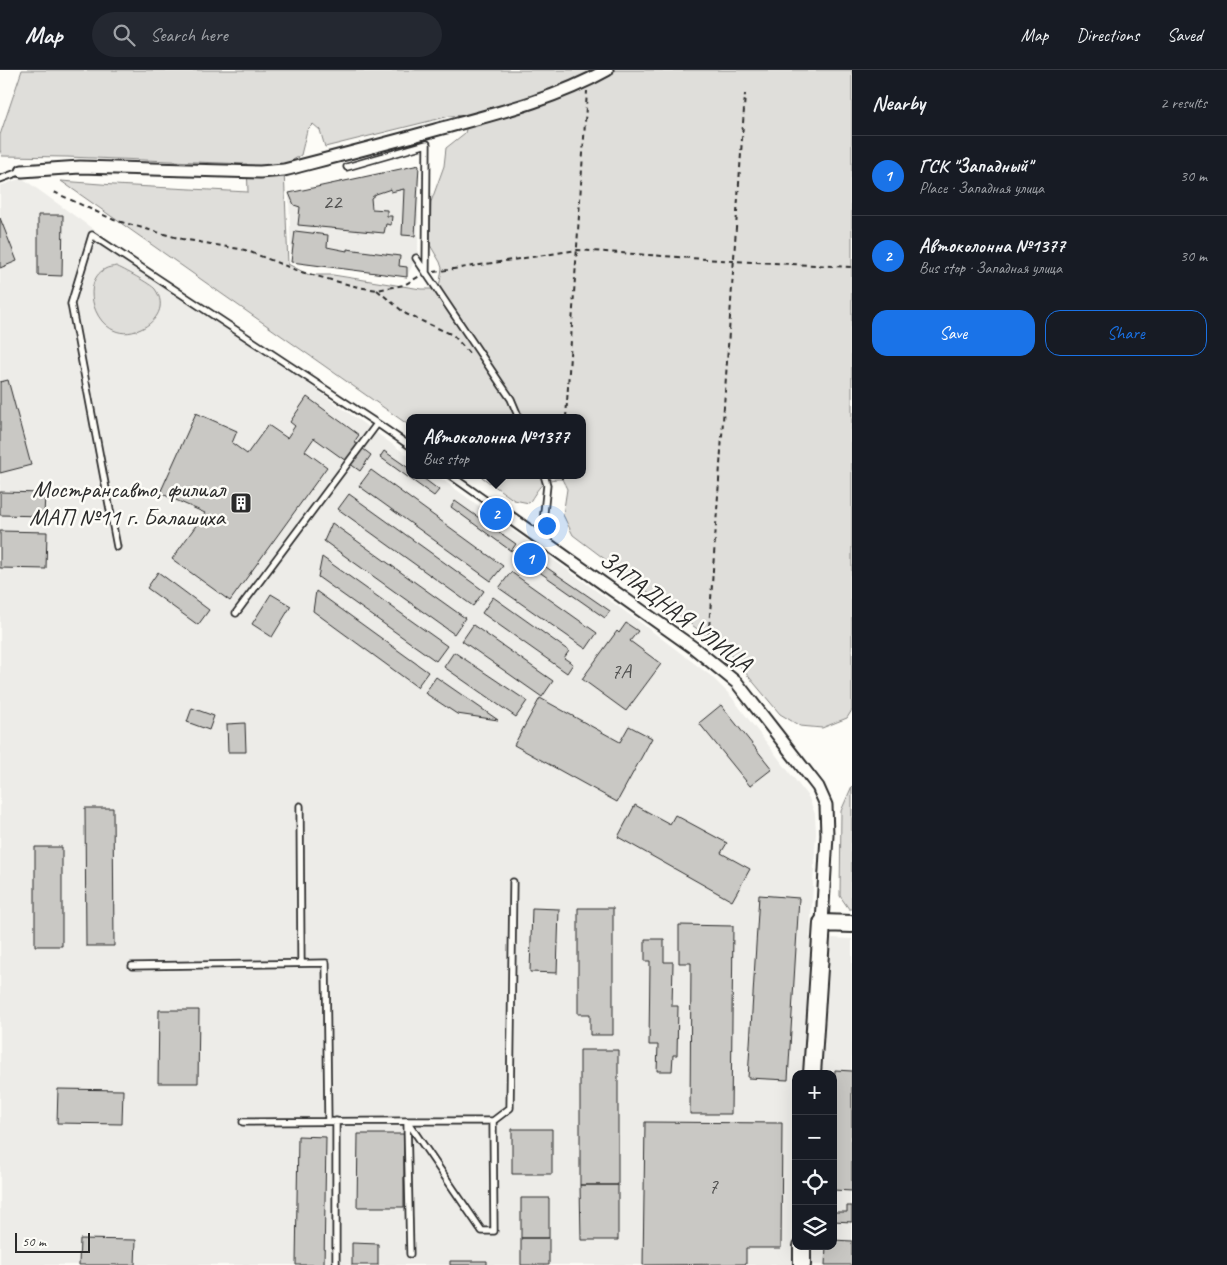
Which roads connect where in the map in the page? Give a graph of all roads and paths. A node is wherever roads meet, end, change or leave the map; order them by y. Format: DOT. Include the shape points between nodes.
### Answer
graph roads {
  1 [pos="607,70"];
  2 [pos="587,82"];
  3 [pos="745,94"];
  4 [pos="427,138"];
  5 [pos="347,167"];
  6 [pos="0,171"];
  7 [pos="22,171"];
  8 [pos="1,179"];
  9 [pos="54,192"];
  10 [pos="577,250"];
  11 [pos="416,258"];
  12 [pos="734,261"];
  13 [pos="852,267"];
  14 [pos="426,273"];
  15 [pos="377,290"];
  16 [pos="473,356"];
  17 [pos="517,414"];
  18 [pos="566,414"];
  19 [pos="377,424"];
  20 [pos="406,443"];
  21 [pos="456,479"];
  22 [pos="545,479"];
  23 [pos="491,504"];
  24 [pos="541,540"];
  25 [pos="117,546"];
  26 [pos="236,613"];
  27 [pos="708,644"];
  28 [pos="300,806"];
  29 [pos="513,882"];
  30 [pos="822,923"];
  31 [pos="852,924"];
  32 [pos="302,963"];
  33 [pos="132,966"];
  34 [pos="812,1070"];
  35 [pos="328,1121"];
  36 [pos="336,1121"];
  37 [pos="407,1121"];
  38 [pos="493,1121"];
  39 [pos="243,1122"];
  40 [pos="802,1250"];
  41 [pos="410,1254"];
  42 [pos="336,1265"];
  43 [pos="802,1265"];
  1 -- 2 [label="street"];
  2 -- 4 [label="street"];
  2 -- 10 [label="path"];
  3 -- 12 [label="path"];
  4 -- 5 [label="lane"];
  4 -- 7 [label="street" via="284,170 80,167"];
  4 -- 14 [label="lane"];
  6 -- 8 [label="lane"];
  7 -- 8 [label="lane"];
  9 -- 15 [label="path" via="114,220 182,239 244,250 302,272"];
  10 -- 12 [label="path"];
  10 -- 14 [label="path"];
  10 -- 18 [label="path"];
  11 -- 14 [label="lane"];
  12 -- 13 [label="path"];
  12 -- 27 [label="path"];
  14 -- 15 [label="path" via="404,285"];
  14 -- 17 [label="lane" via="511,399"];
  15 -- 16 [label="path" via="406,314 453,336"];
  19 -- 20 [label="lane"];
  19 -- 25 [label="lane" via="92,235 71,304"];
  19 -- 26 [label="lane"];
  21 -- 23 [label="lane"];
  22 -- 24 [label="lane"];
  23 -- 24 [label="street, ЗАПАДНАЯ УЛИЦА"];
  24 -- 30 [label="street, ЗАПАДНАЯ УЛИЦА" via="694,648 737,684 818,787 826,805 827,835"];
  28 -- 32 [label="lane"];
  29 -- 38 [label="lane" via="510,1108"];
  30 -- 31 [label="street"];
  30 -- 34 [label="street, ЗАПАДНАЯ УЛИЦА"];
  32 -- 33 [label="lane"];
  32 -- 35 [label="lane" via="326,963"];
  35 -- 36 [label="lane"];
  35 -- 39 [label="lane"];
  36 -- 37 [label="lane"];
  36 -- 42 [label="lane"];
  37 -- 38 [label="lane"];
  37 -- 38 [label="lane" via="482,1231 494,1231"];
  37 -- 41 [label="lane"];
  40 -- 43 [label="street"];
}
